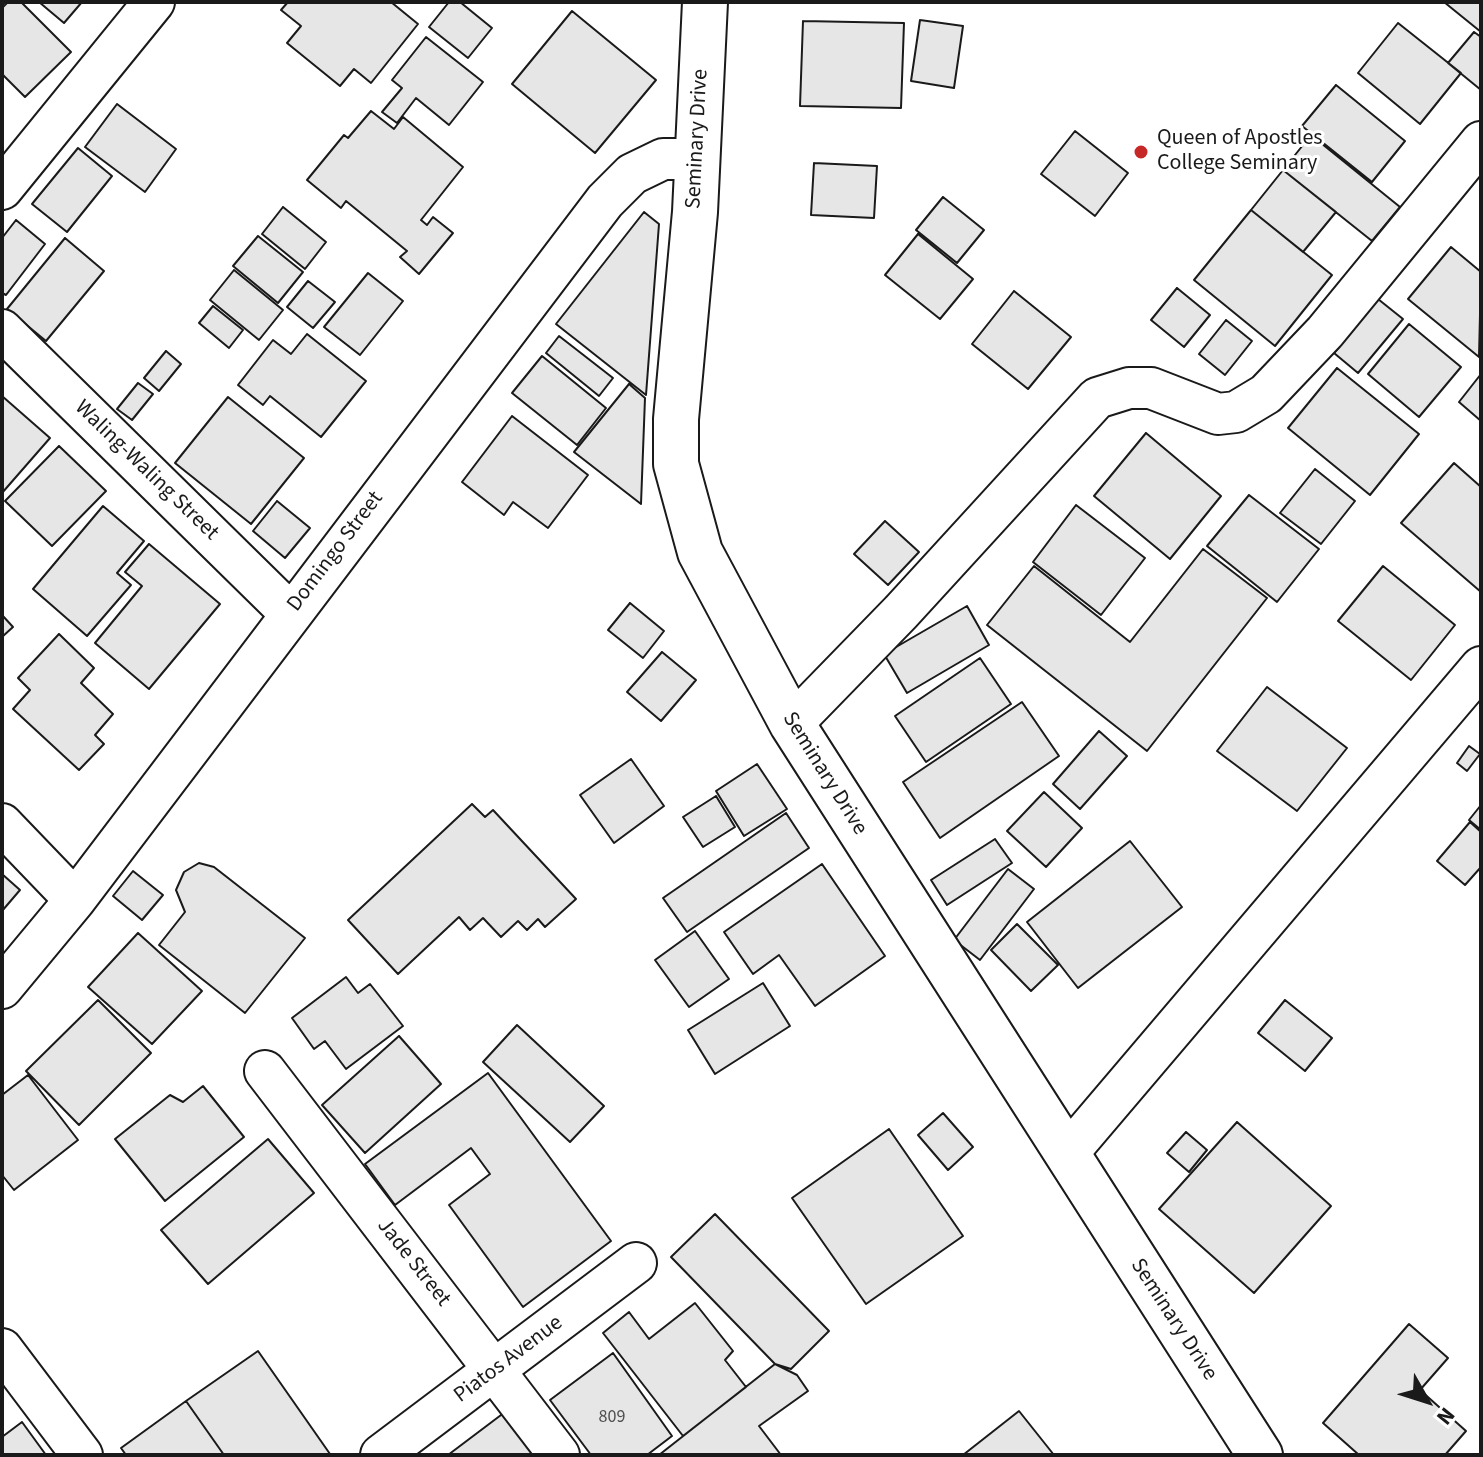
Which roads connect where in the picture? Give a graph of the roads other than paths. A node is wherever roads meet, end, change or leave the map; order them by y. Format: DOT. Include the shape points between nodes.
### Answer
graph roads {
  1 [pos="154,2"];
  2 [pos="705,2"];
  3 [pos="1481,142"];
  4 [pos="698,159"];
  5 [pos="2,189"];
  6 [pos="2,330"];
  7 [pos="290,613"];
  8 [pos="1481,667"];
  9 [pos="792,724"];
  10 [pos="2,824"];
  11 [pos="75,900"];
  12 [pos="2,988"];
  13 [pos="265,1071"];
  14 [pos="1067,1154"];
  15 [pos="636,1263"];
  16 [pos="2,1349"];
  17 [pos="495,1370"];
  18 [pos="82,1455"];
  19 [pos="381,1455"];
  20 [pos="559,1455"];
  21 [pos="1260,1455"];
  1 -- 5 [label="street"];
  2 -- 4 [label="street, Seminary Drive"];
  3 -- 9 [label="street" via="1325,332 1266,394 1236,412 1218,414 1151,388 1129,388 1097,398"];
  4 -- 7 [label="street, Domingo Street" via="663,159 632,174 605,201"];
  4 -- 9 [label="street, Seminary Drive" via="676,464 700,552"];
  6 -- 7 [label="street, Waling-Waling Street"];
  7 -- 11 [label="street, Domingo Street"];
  8 -- 14 [label="street"];
  9 -- 14 [label="street, Seminary Drive"];
  10 -- 11 [label="street"];
  11 -- 12 [label="street, Domingo Street"];
  13 -- 17 [label="street, Jade Street"];
  14 -- 21 [label="street, Seminary Drive"];
  15 -- 17 [label="street, Piatos Avenue"];
  16 -- 18 [label="street"];
  17 -- 19 [label="street, Piatos Avenue"];
  17 -- 20 [label="street, Jade Street"];
}
